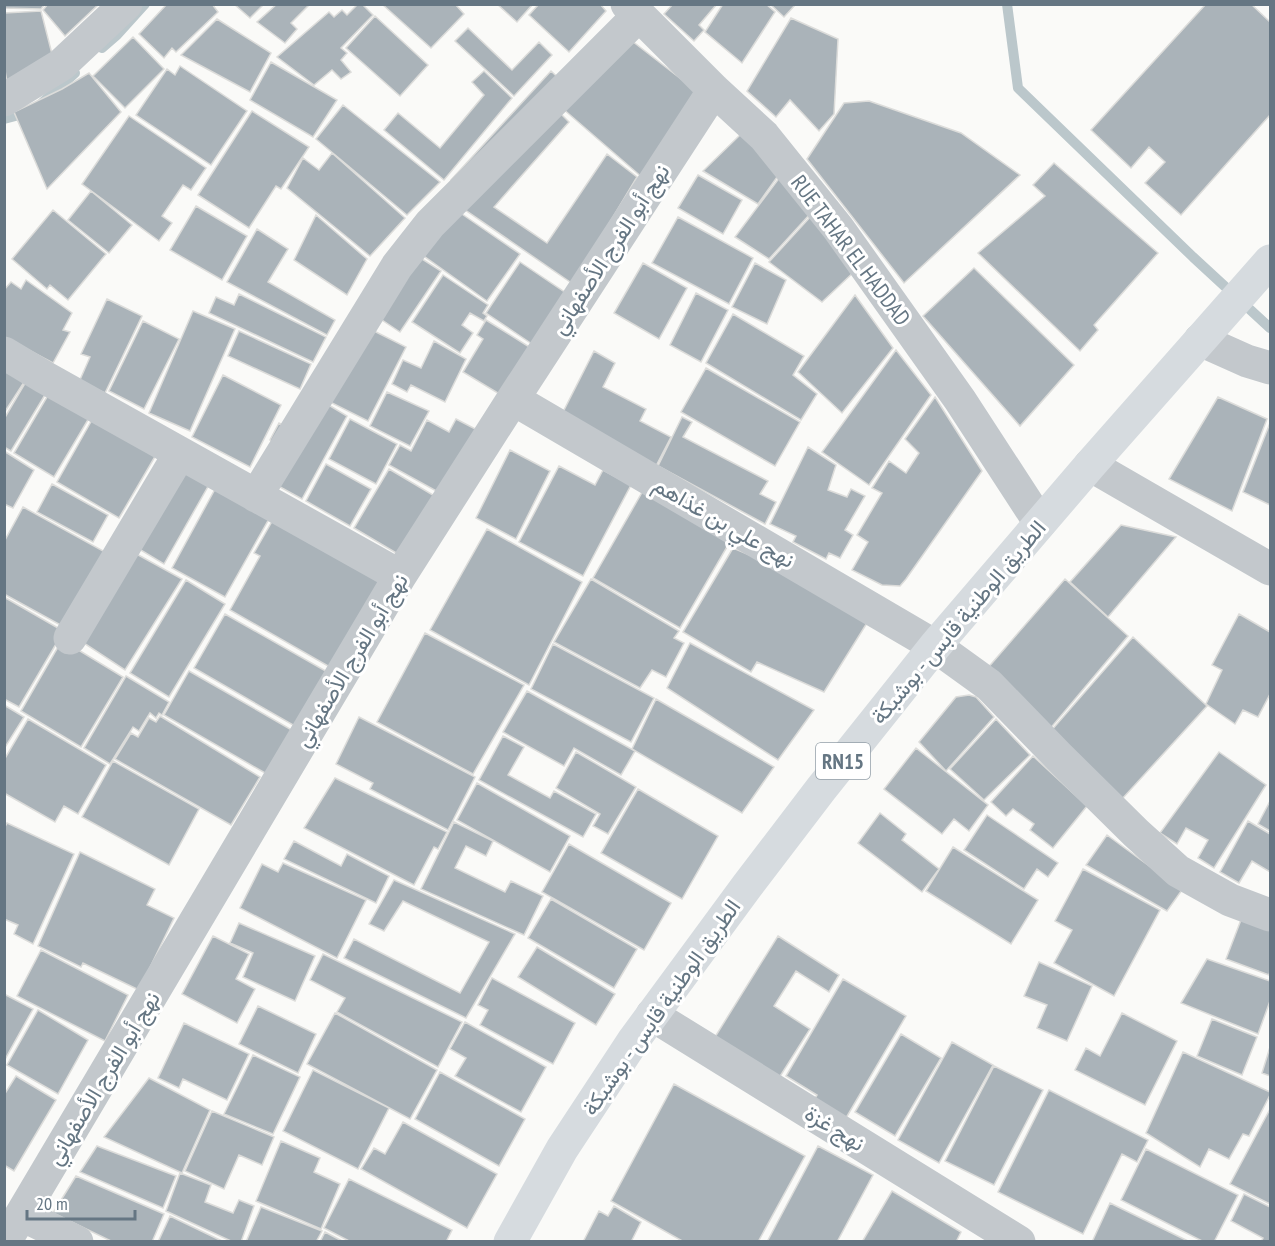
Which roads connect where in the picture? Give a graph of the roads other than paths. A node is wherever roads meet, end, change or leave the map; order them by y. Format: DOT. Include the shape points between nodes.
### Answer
graph roads {
  1 [pos="126,4"];
  2 [pos="633,10"];
  3 [pos="714,90"];
  4 [pos="4,100"];
  5 [pos="1266,267"];
  6 [pos="1200,340"];
  7 [pos="4,353"];
  8 [pos="1270,368"];
  9 [pos="513,399"];
  10 [pos="180,453"];
  11 [pos="1090,465"];
  12 [pos="256,496"];
  13 [pos="1040,523"];
  14 [pos="1270,568"];
  15 [pos="400,576"];
  16 [pos="70,638"];
  17 [pos="935,646"];
  18 [pos="1270,915"];
  19 [pos="652,1015"];
  20 [pos="14,1228"];
  21 [pos="76,1242"];
  22 [pos="510,1242"];
  23 [pos="1019,1242"];
  1 -- 4 [label="street" via="61,65"];
  2 -- 3 [label="street, RUE TAHAR EL HADDAD"];
  2 -- 12 [label="street" via="430,224 397,266"];
  3 -- 9 [label="street, نهج أبو الفرج الأصفهاني"];
  3 -- 13 [label="street, RUE TAHAR EL HADDAD" via="764,136 838,228 960,400"];
  5 -- 6 [label="main road, الطريق الوطنية قابس - بوشبكة / RN15"];
  6 -- 8 [label="street"];
  6 -- 11 [label="main road, الطريق الوطنية قابس - بوشبكة / RN15"];
  7 -- 10 [label="street"];
  9 -- 15 [label="street, نهج أبو الفرج الأصفهاني"];
  9 -- 17 [label="street, نهج علي بن غذاهم"];
  10 -- 12 [label="street"];
  10 -- 16 [label="street"];
  11 -- 13 [label="main road, الطريق الوطنية قابس - بوشبكة / RN15"];
  11 -- 14 [label="street"];
  12 -- 15 [label="street"];
  13 -- 17 [label="main road, الطريق الوطنية قابس - بوشبكة / RN15"];
  15 -- 20 [label="street, نهج أبو الفرج الأصفهاني"];
  17 -- 18 [label="street, نهج علي بن غذاهم" via="989,685 1178,871 1230,900"];
  17 -- 19 [label="main road, الطريق الوطنية قابس - بوشبكة / RN15" via="747,885"];
  19 -- 22 [label="main road, الطريق الوطنية قابس - بوشبكة / RN15" via="562,1149"];
  19 -- 23 [label="street, نهج غزة"];
  20 -- 21 [label="street"];
}
